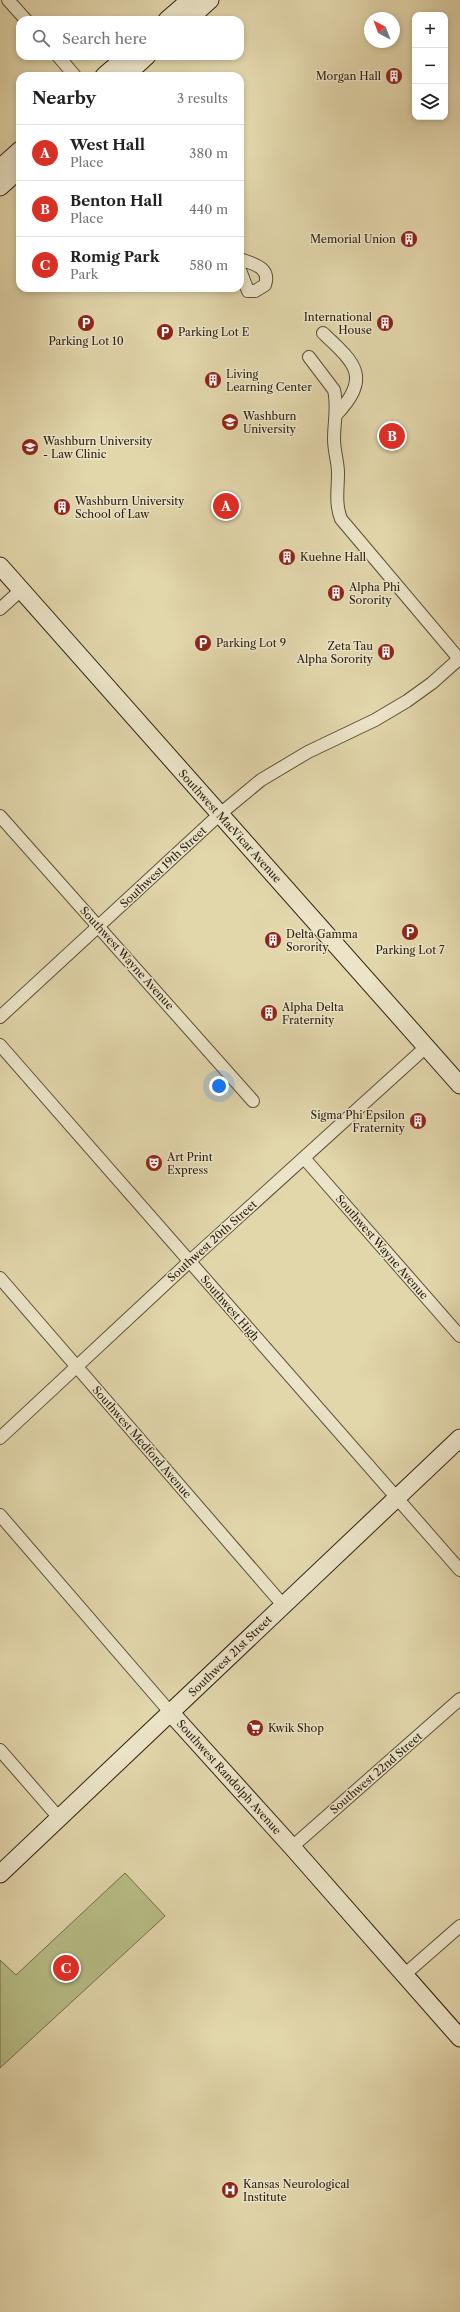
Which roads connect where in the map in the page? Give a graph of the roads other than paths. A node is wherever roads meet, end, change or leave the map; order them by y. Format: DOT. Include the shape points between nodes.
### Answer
graph roads {
  1 [pos="8,0"];
  2 [pos="190,0"];
  3 [pos="210,0"];
  4 [pos="22,16"];
  5 [pos="172,16"];
  6 [pos="192,16"];
  7 [pos="61,60"];
  8 [pos="122,60"];
  9 [pos="143,60"];
  10 [pos="72,72"];
  11 [pos="109,72"];
  12 [pos="129,72"];
  13 [pos="16,154"];
  14 [pos="0,168"];
  15 [pos="16,173"];
  16 [pos="0,187"];
  17 [pos="244,261"];
  18 [pos="244,280"];
  19 [pos="323,333"];
  20 [pos="309,358"];
  21 [pos="336,415"];
  22 [pos="0,566"];
  23 [pos="21,590"];
  24 [pos="0,609"];
  25 [pos="460,659"];
  26 [pos="220,814"];
  27 [pos="0,816"];
  28 [pos="98,926"];
  29 [pos="0,1017"];
  30 [pos="0,1045"];
  31 [pos="426,1047"];
  32 [pos="460,1085"];
  33 [pos="253,1101"];
  34 [pos="304,1158"];
  35 [pos="190,1261"];
  36 [pos="0,1278"];
  37 [pos="460,1336"];
  38 [pos="77,1366"];
  39 [pos="0,1438"];
  40 [pos="460,1438"];
  41 [pos="396,1498"];
  42 [pos="0,1515"];
  43 [pos="460,1570"];
  44 [pos="283,1605"];
  45 [pos="460,1699"];
  46 [pos="170,1712"];
  47 [pos="0,1750"];
  48 [pos="60,1819"];
  49 [pos="292,1847"];
  50 [pos="0,1874"];
  51 [pos="460,1926"];
  52 [pos="404,1976"];
  53 [pos="460,2038"];
  1 -- 4 [label="street"];
  2 -- 5 [label="street"];
  3 -- 6 [label="street"];
  7 -- 10 [label="street"];
  8 -- 11 [label="street"];
  9 -- 12 [label="street"];
  13 -- 14 [label="street"];
  15 -- 16 [label="street"];
  17 -- 18 [label="street" via="264,269 266,274 265,285 255,291 248,291"];
  19 -- 21 [label="street" via="348,357 356,374 354,392"];
  20 -- 21 [label="street" via="334,390"];
  21 -- 25 [label="street" via="336,500 340,519"];
  22 -- 23 [label="street, Southwest MacVicar Avenue"];
  23 -- 24 [label="street"];
  23 -- 26 [label="street, Southwest MacVicar Avenue"];
  25 -- 26 [label="street, Southwest 19th Street" via="407,701 282,767 261,780"];
  26 -- 28 [label="street, Southwest 19th Street"];
  26 -- 31 [label="street, Southwest MacVicar Avenue"];
  27 -- 28 [label="street, Southwest Wayne Avenue"];
  28 -- 29 [label="street, Southwest 19th Street"];
  28 -- 33 [label="street, Southwest Wayne Avenue"];
  30 -- 35 [label="street, Southwest High"];
  31 -- 32 [label="street, Southwest MacVicar Avenue"];
  31 -- 34 [label="street, Southwest 20th Street"];
  34 -- 35 [label="street, Southwest 20th Street"];
  34 -- 37 [label="street, Southwest Wayne Avenue"];
  35 -- 38 [label="street, Southwest 20th Street"];
  35 -- 41 [label="street, Southwest High"];
  36 -- 38 [label="street, Southwest Medford Avenue"];
  38 -- 39 [label="street, Southwest 20th Street"];
  38 -- 44 [label="street, Southwest Medford Avenue"];
  40 -- 41 [label="street, Southwest 21st Street"];
  41 -- 43 [label="street, Southwest High"];
  41 -- 44 [label="street, Southwest 21st Street"];
  42 -- 46 [label="street, Southwest Randolph Avenue"];
  44 -- 46 [label="street, Southwest 21st Street"];
  45 -- 49 [label="street, Southwest 22nd Street"];
  46 -- 48 [label="street, Southwest 21st Street"];
  46 -- 49 [label="street, Southwest Randolph Avenue"];
  47 -- 48 [label="street"];
  48 -- 50 [label="street, Southwest 21st Street"];
  49 -- 52 [label="street, Southwest Randolph Avenue"];
  51 -- 52 [label="street"];
  52 -- 53 [label="street, Southwest Randolph Avenue"];
}
